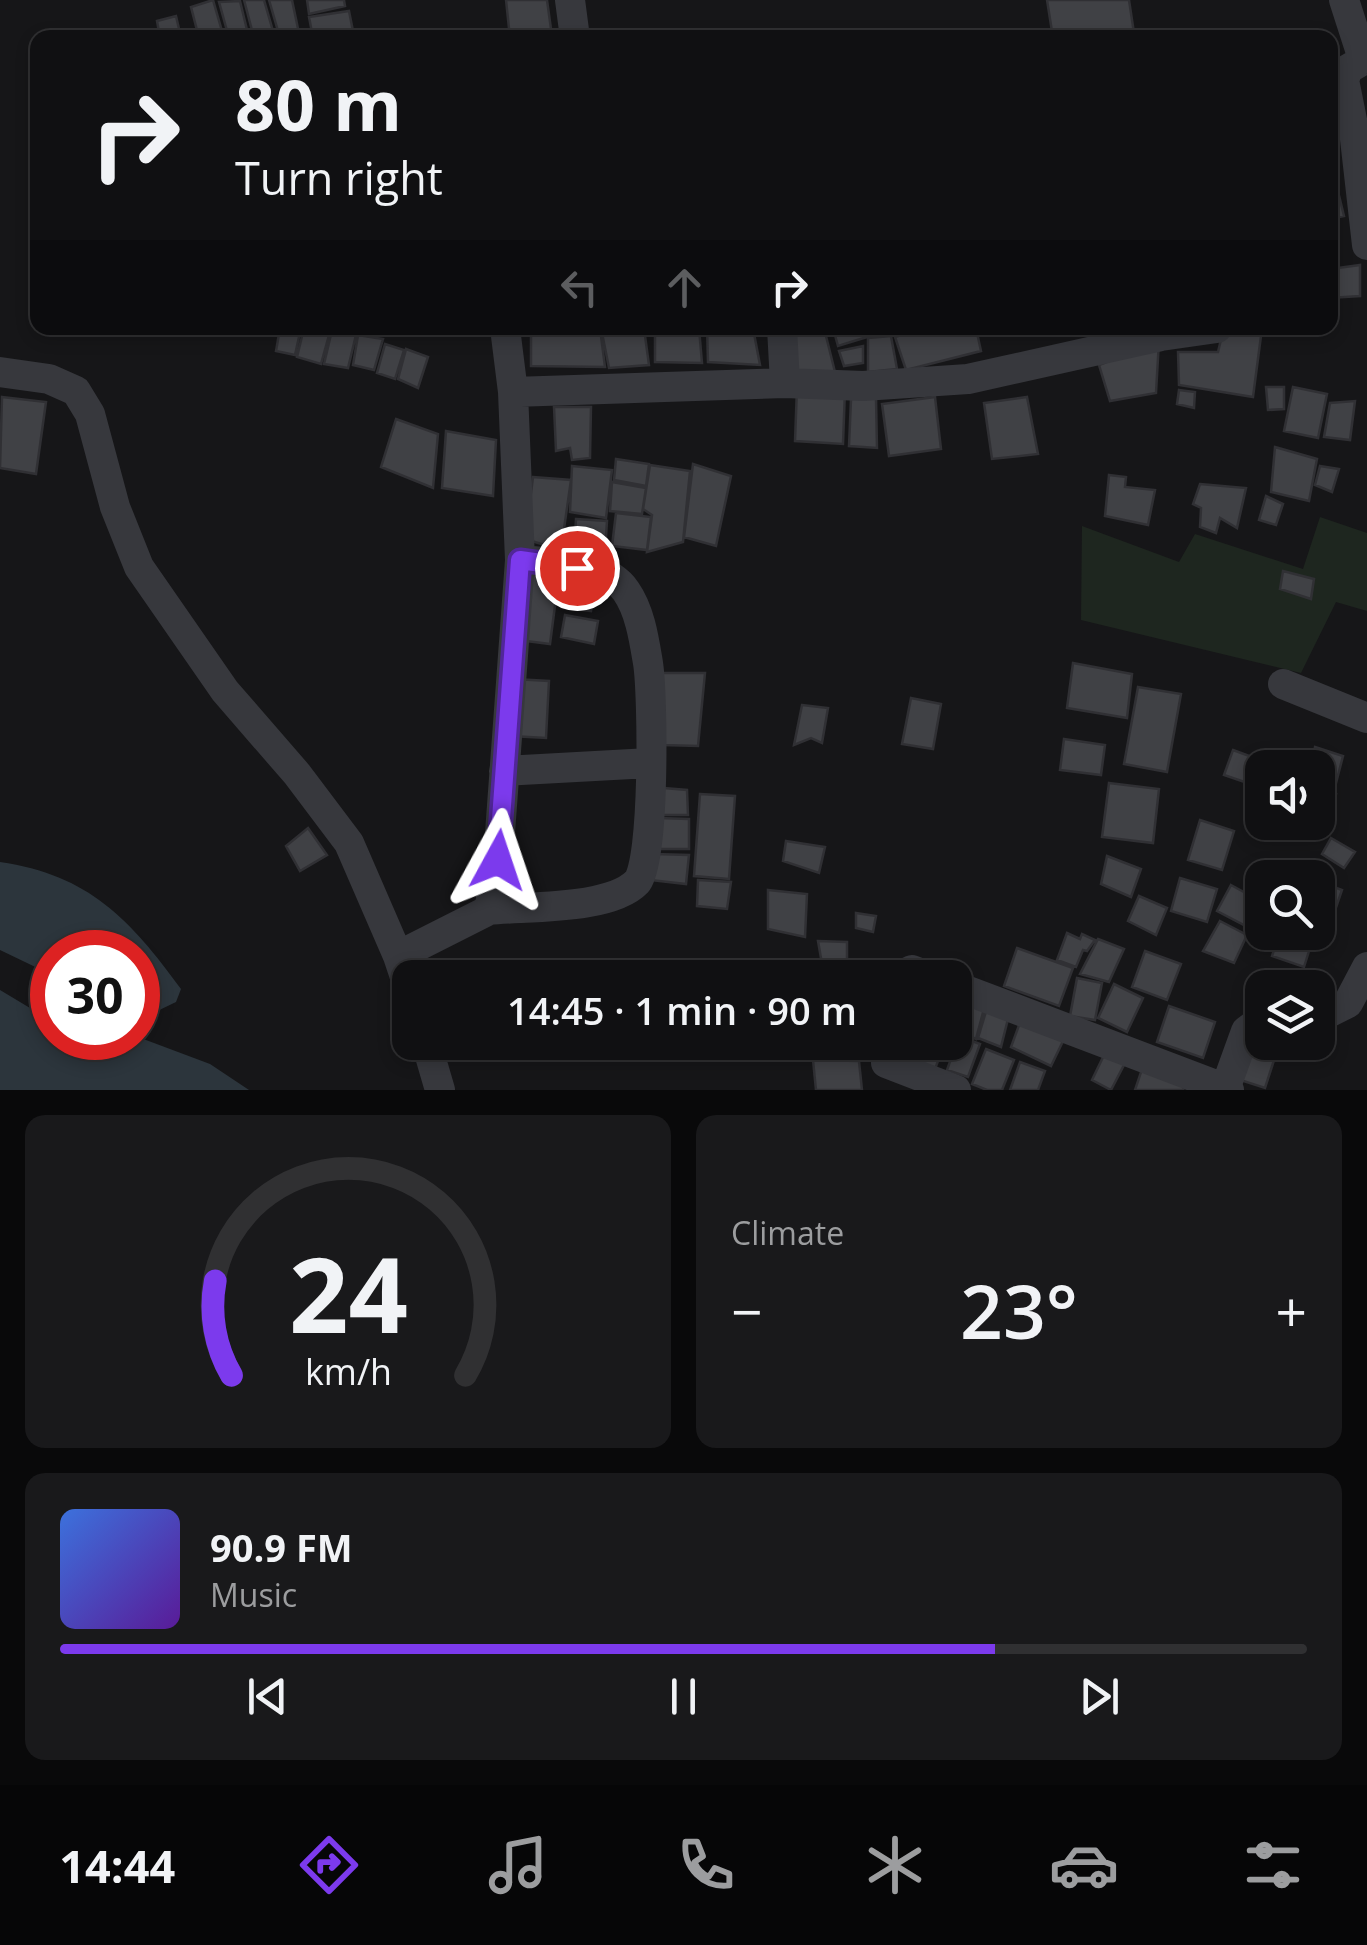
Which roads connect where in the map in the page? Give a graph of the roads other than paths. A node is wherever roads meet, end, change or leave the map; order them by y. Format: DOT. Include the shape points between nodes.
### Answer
graph roads {
  1 [pos="570,0"];
  2 [pos="1344,0"];
  3 [pos="574,30"];
  4 [pos="1365,58"];
  5 [pos="1367,245"];
  6 [pos="506,335"];
  7 [pos="782,335"];
  8 [pos="1168,335"];
  9 [pos="0,372"];
  10 [pos="785,383"];
  11 [pos="513,392"];
  12 [pos="520,560"];
  13 [pos="1284,684"];
  14 [pos="1367,718"];
  15 [pos="650,763"];
  16 [pos="504,771"];
  17 [pos="490,910"];
  18 [pos="398,956"];
  19 [pos="399,960"];
  20 [pos="1367,967"];
  21 [pos="972,992"];
  22 [pos="1335,1009"];
  23 [pos="1245,1033"];
  24 [pos="431,1060"];
  25 [pos="887,1065"];
  26 [pos="1227,1089"];
  27 [pos="440,1090"];
  28 [pos="956,1090"];
  1 -- 3 [label="street"];
  2 -- 4 [label="street"];
  4 -- 5 [label="street" via="1348,68 1344,80"];
  6 -- 11 [label="street"];
  7 -- 10 [label="street"];
  8 -- 10 [label="street" via="968,379"];
  9 -- 18 [label="street" via="76,391 90,414 139,567 224,691 349,843"];
  10 -- 11 [label="street"];
  11 -- 12 [label="street"];
  12 -- 15 [label="street" via="605,571 626,590 648,668"];
  12 -- 16 [label="street"];
  13 -- 14 [label="street"];
  15 -- 16 [label="street"];
  15 -- 17 [label="street" via="647,860 639,880 599,900"];
  16 -- 17 [label="street"];
  17 -- 18 [label="street"];
  18 -- 19 [label="street"];
  20 -- 22 [label="street" via="1348,1002"];
  21 -- 26 [label="street"];
  23 -- 26 [label="street"];
  24 -- 27 [label="street"];
  25 -- 28 [label="street"];
}
